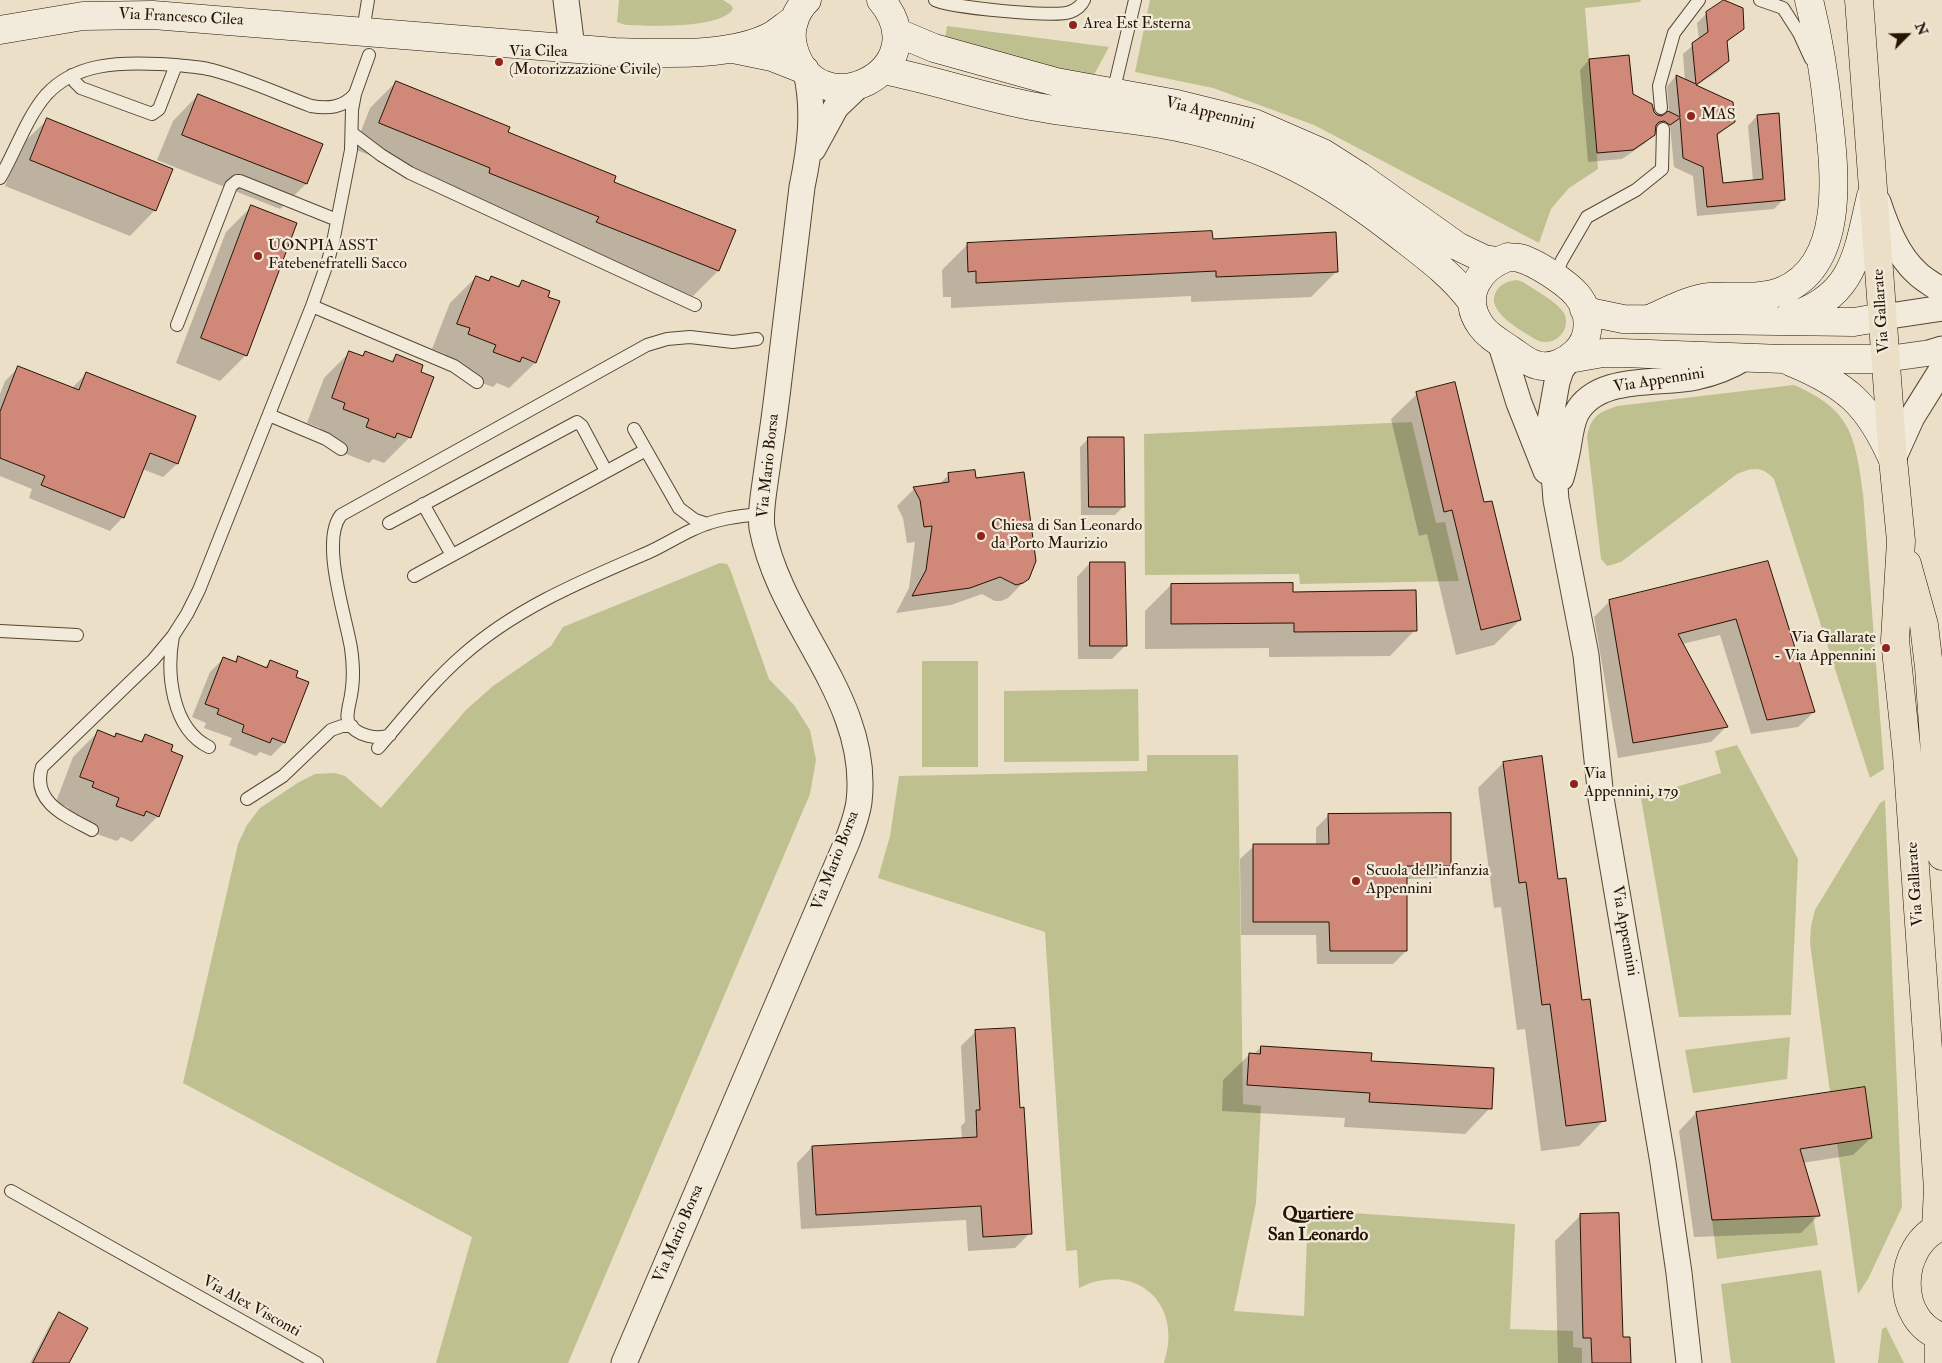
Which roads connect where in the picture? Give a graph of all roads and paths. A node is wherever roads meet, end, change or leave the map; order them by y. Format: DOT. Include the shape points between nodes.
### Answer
graph roads {
  1 [pos="368,0"];
  2 [pos="566,0"];
  3 [pos="881,0"];
  4 [pos="935,0"];
  5 [pos="1084,0"];
  6 [pos="1135,0"];
  7 [pos="1699,0"];
  8 [pos="1760,0"];
  9 [pos="1809,0"];
  10 [pos="1844,0"];
  11 [pos="1859,0"];
  12 [pos="1001,5"];
  13 [pos="1069,6"];
  14 [pos="801,9"];
  15 [pos="0,30"];
  16 [pos="896,32"];
  17 [pos="366,43"];
  18 [pos="572,48"];
  19 [pos="729,49"];
  20 [pos="176,65"];
  21 [pos="883,70"];
  22 [pos="806,71"];
  23 [pos="72,75"];
  24 [pos="1864,81"];
  25 [pos="857,87"];
  26 [pos="1826,91"];
  27 [pos="1113,93"];
  28 [pos="355,94"];
  29 [pos="1661,108"];
  30 [pos="1664,129"];
  31 [pos="352,134"];
  32 [pos="807,163"];
  33 [pos="0,178"];
  34 [pos="1873,190"];
  35 [pos="337,220"];
  36 [pos="1496,261"];
  37 [pos="1554,278"];
  38 [pos="1942,291"];
  39 [pos="1472,302"];
  40 [pos="694,305"];
  41 [pos="312,306"];
  42 [pos="1942,308"];
  43 [pos="1584,309"];
  44 [pos="1883,317"];
  45 [pos="1649,319"];
  46 [pos="1776,321"];
  47 [pos="177,324"];
  48 [pos="757,339"];
  49 [pos="1500,342"];
  50 [pos="1942,349"];
  51 [pos="1746,357"];
  52 [pos="1569,359"];
  53 [pos="1783,359"];
  54 [pos="1886,359"];
  55 [pos="1942,369"];
  56 [pos="477,382"];
  57 [pos="269,415"];
  58 [pos="634,429"];
  59 [pos="341,450"];
  60 [pos="646,450"];
  61 [pos="1893,461"];
  62 [pos="606,471"];
  63 [pos="1556,500"];
  64 [pos="423,504"];
  65 [pos="761,514"];
  66 [pos="389,523"];
  67 [pos="707,524"];
  68 [pos="1901,541"];
  69 [pos="452,555"];
  70 [pos="414,576"];
  71 [pos="0,631"];
  72 [pos="77,635"];
  73 [pos="174,636"];
  74 [pos="1935,666"];
  75 [pos="352,726"];
  76 [pos="390,735"];
  77 [pos="210,747"];
  78 [pos="378,748"];
  79 [pos="247,799"];
  80 [pos="92,830"];
  81 [pos="1942,856"];
  82 [pos="11,1191"];
  83 [pos="1939,1227"];
  84 [pos="1940,1337"];
  85 [pos="317,1363"];
  86 [pos="624,1363"];
  87 [pos="1690,1363"];
  88 [pos="1939,1363"];
  1 -- 17 [label="lane"];
  2 -- 18 [label="street"];
  3 -- 16 [label="street" via="891,13"];
  4 -- 12 [label="lane"];
  5 -- 13 [label="lane" via="1083,4"];
  6 -- 27 [label="lane"];
  7 -- 29 [label="lane" via="1674,33 1659,86"];
  8 -- 26 [label="lane" via="1783,8 1799,33"];
  9 -- 26 [label="street"];
  10 -- 24 [label="main road"];
  11 -- 24 [label="main road"];
  12 -- 13 [label="lane" via="1050,14"];
  14 -- 19 [label="street, Via Francesco Cilea" via="772,35"];
  14 -- 22 [label="street" via="792,42"];
  15 -- 17 [label="street, Via Francesco Cilea" via="83,16 188,16"];
  16 -- 21 [label="street" via="894,51"];
  16 -- 27 [label="street, Via Appennini" via="934,48 1056,82"];
  17 -- 18 [label="street, Via Francesco Cilea"];
  17 -- 28 [label="lane"];
  18 -- 19 [label="street, Via Francesco Cilea" via="652,53"];
  19 -- 22 [label="street, Via Francesco Cilea" via="772,57"];
  20 -- 23 [label="lane" via="128,62"];
  20 -- 23 [label="lane" via="158,109 152,114 81,88"];
  20 -- 28 [label="lane" via="207,69 322,108 343,104"];
  21 -- 25 [label="street"];
  21 -- 39 [label="street, Via Appennini" via="1038,107 1160,124 1233,140 1267,153 1306,172 1377,218 1441,268 1459,284"];
  22 -- 25 [label="street, Via Francesco Cilea" via="821,83 834,87"];
  22 -- 32 [label="street, Via Mario Borsa" via="811,114"];
  23 -- 33 [label="lane" via="45,96"];
  24 -- 34 [label="main road, Via Gallarate"];
  25 -- 32 [label="street, Via Mario Borsa" via="844,97 828,119"];
  26 -- 45 [label="street" via="1834,173 1833,205 1820,255 1806,274 1782,291 1758,296 1708,297"];
  27 -- 36 [label="street, Via Appennini" via="1216,113 1287,136 1323,153 1359,176 1457,246"];
  28 -- 31 [label="lane"];
  30 -- 37 [label="lane" via="1662,169 1636,190 1586,217"];
  31 -- 35 [label="lane"];
  31 -- 40 [label="lane" via="410,173"];
  32 -- 65 [label="street, Via Mario Borsa"];
  34 -- 38 [label="street" via="1889,232 1910,266"];
  34 -- 44 [label="main road, Via Gallarate"];
  34 -- 46 [label="street" via="1857,255 1842,285 1816,307"];
  35 -- 41 [label="lane" via="328,261"];
  35 -- 47 [label="lane" via="240,181 234,183"];
  36 -- 37 [label="street, Via Appennini" via="1519,258"];
  36 -- 39 [label="street" via="1477,280"];
  37 -- 43 [label="street, Via Appennini" via="1576,293"];
  39 -- 49 [label="street, Via Appennini" via="1481,326"];
  41 -- 56 [label="lane" via="454,366"];
  41 -- 57 [label="lane"];
  42 -- 44 [label="street"];
  43 -- 45 [label="street" via="1611,317"];
  43 -- 52 [label="street, Via Appennini" via="1587,338"];
  44 -- 46 [label="street" via="1854,322"];
  44 -- 54 [label="main road, Via Gallarate"];
  45 -- 46 [label="street"];
  48 -- 75 [label="lane" via="733,342 690,337 647,345 341,515 334,530 333,555 353,661 354,685 347,715"];
  49 -- 52 [label="street, Via Appennini" via="1538,366"];
  49 -- 63 [label="street, Via Appennini"];
  50 -- 54 [label="street"];
  51 -- 52 [label="street, Via Appennini" via="1622,353"];
  51 -- 53 [label="street, Via Appennini"];
  51 -- 63 [label="street, Via Appennini" via="1725,369 1695,377 1609,388 1590,398 1572,424"];
  52 -- 63 [label="street, Via Appennini" via="1561,370 1550,415"];
  53 -- 54 [label="street, Via Appennini"];
  53 -- 61 [label="street, Via Appennini" via="1828,379 1854,399 1869,414"];
  54 -- 61 [label="main road, Via Gallarate"];
  55 -- 61 [label="street" via="1912,417"];
  57 -- 59 [label="lane" via="326,439"];
  57 -- 73 [label="lane" via="199,590"];
  58 -- 60 [label="lane"];
  60 -- 62 [label="lane"];
  60 -- 67 [label="lane" via="679,508"];
  61 -- 68 [label="main road, Via Gallarate"];
  62 -- 64 [label="lane" via="582,426 576,422"];
  62 -- 69 [label="lane"];
  63 -- 87 [label="street, Via Appennini" via="1586,655 1601,798 1666,1178"];
  64 -- 66 [label="lane"];
  64 -- 69 [label="lane"];
  65 -- 67 [label="lane" via="730,517"];
  65 -- 86 [label="street, Via Mario Borsa" via="766,543 787,599 838,696 853,734 860,775 856,816"];
  67 -- 76 [label="lane" via="563,589 513,618 463,656"];
  68 -- 74 [label="main road, Via Gallarate"];
  68 -- 83 [label="main road, Via Gallarate" via="1895,640 1907,755"];
  69 -- 70 [label="lane"];
  71 -- 72 [label="lane"];
  73 -- 77 [label="lane" via="170,666 180,713 186,728 198,742"];
  73 -- 80 [label="lane" via="42,767 39,776 44,798 66,816"];
  74 -- 81 [label="main road, Via Gallarate"];
  75 -- 76 [label="lane" via="369,737"];
  75 -- 79 [label="lane" via="332,730 283,776"];
  76 -- 78 [label="lane"];
  82 -- 85 [label="lane, Via Alex Visconti"];
  83 -- 84 [label="main road" via="1918,1244 1908,1266 1906,1291 1912,1309 1923,1325"];
  84 -- 88 [label="main road"];
}
